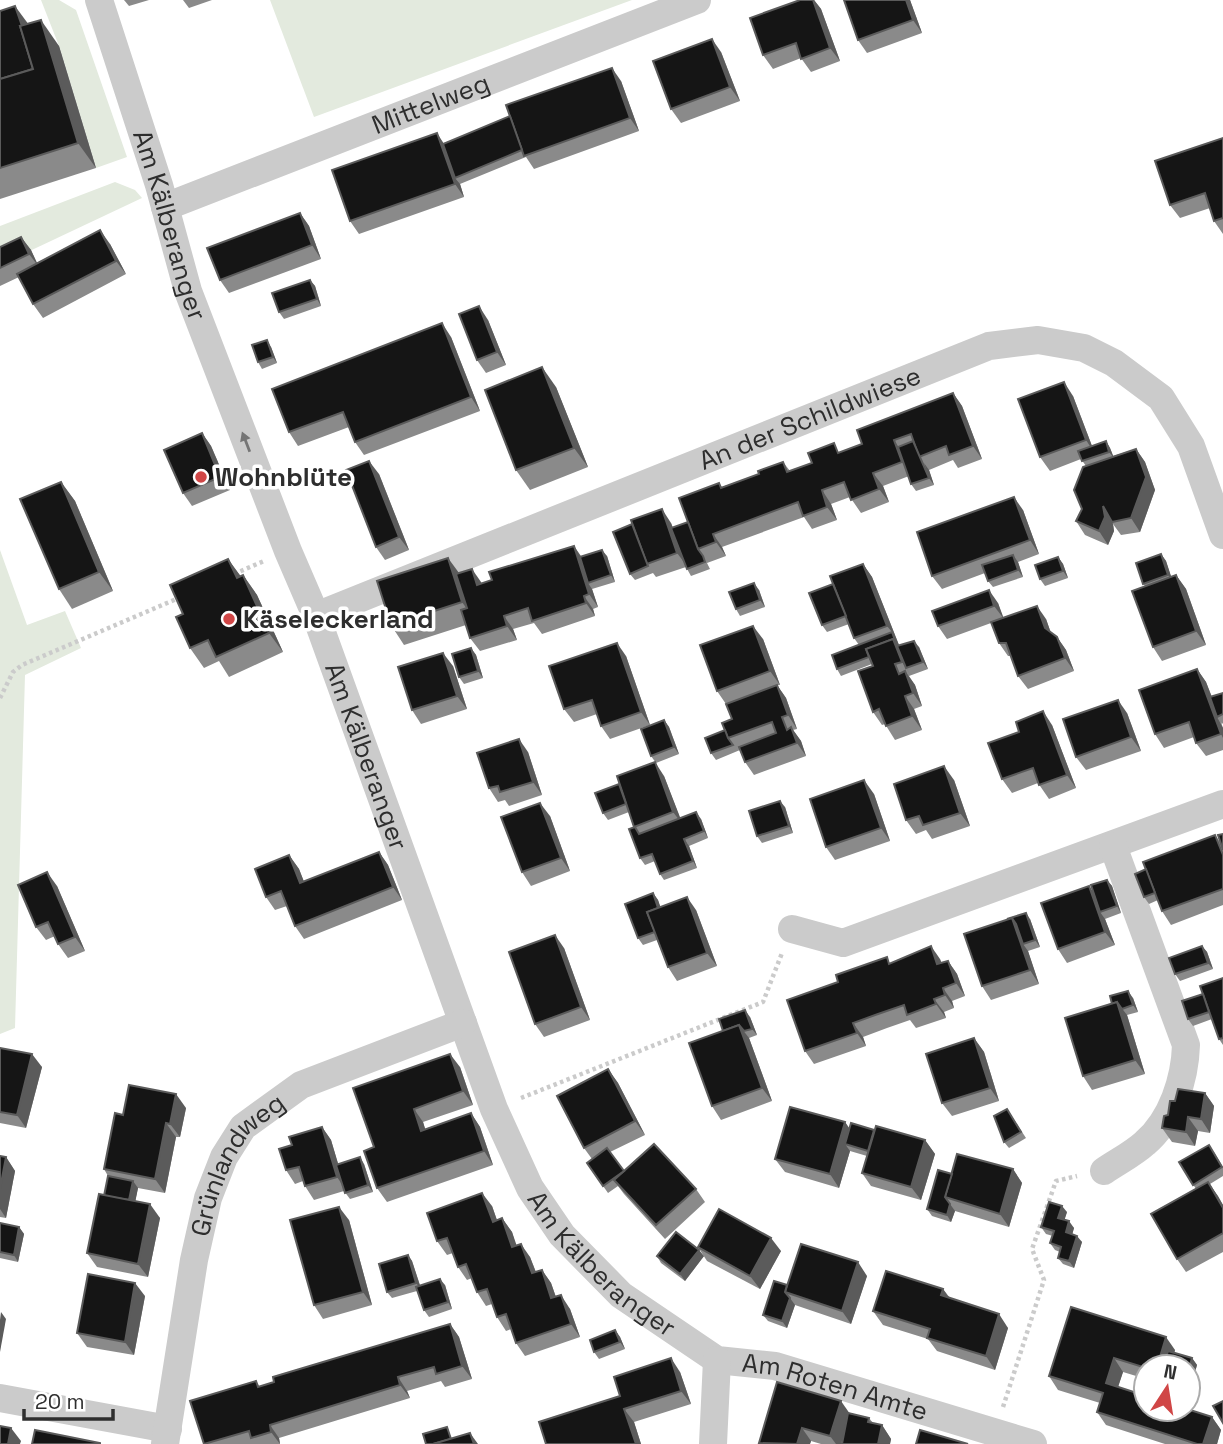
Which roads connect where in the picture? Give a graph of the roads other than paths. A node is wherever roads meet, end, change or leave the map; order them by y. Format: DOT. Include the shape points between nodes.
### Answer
graph roads {
  1 [pos="99,0"];
  2 [pos="697,0"];
  3 [pos="165,207"];
  4 [pos="1223,535"];
  5 [pos="316,616"];
  6 [pos="1223,804"];
  7 [pos="1113,846"];
  8 [pos="792,929"];
  9 [pos="463,1023"];
  10 [pos="1104,1171"];
  11 [pos="717,1360"];
  12 [pos="0,1398"];
  13 [pos="167,1436"];
  14 [pos="713,1444"];
  15 [pos="1033,1444"];
  1 -- 3 [label="street, Am Kälberanger"];
  2 -- 3 [label="street, Mittelweg"];
  5 -- 3 [label="street, Am Kälberanger, one-way" via="188,291"];
  4 -- 5 [label="street, An der Schildwiese" via="1191,446 1161,398 1114,363 1084,348 1038,340 989,346"];
  5 -- 9 [label="street, Am Kälberanger"];
  6 -- 7 [label="street"];
  7 -- 8 [label="street" via="843,943"];
  7 -- 10 [label="street" via="1186,1045 1185,1070 1174,1102 1147,1142"];
  9 -- 11 [label="street, Am Kälberanger" via="494,1109 530,1188 562,1235 621,1295"];
  9 -- 13 [label="street, Grünlandweg" via="301,1085 243,1127 224,1157 208,1198"];
  11 -- 14 [label="street, Am Roten Amte"];
  11 -- 15 [label="street, Am Roten Amte" via="775,1366"];
  12 -- 13 [label="street, Grünlandweg"];
}
